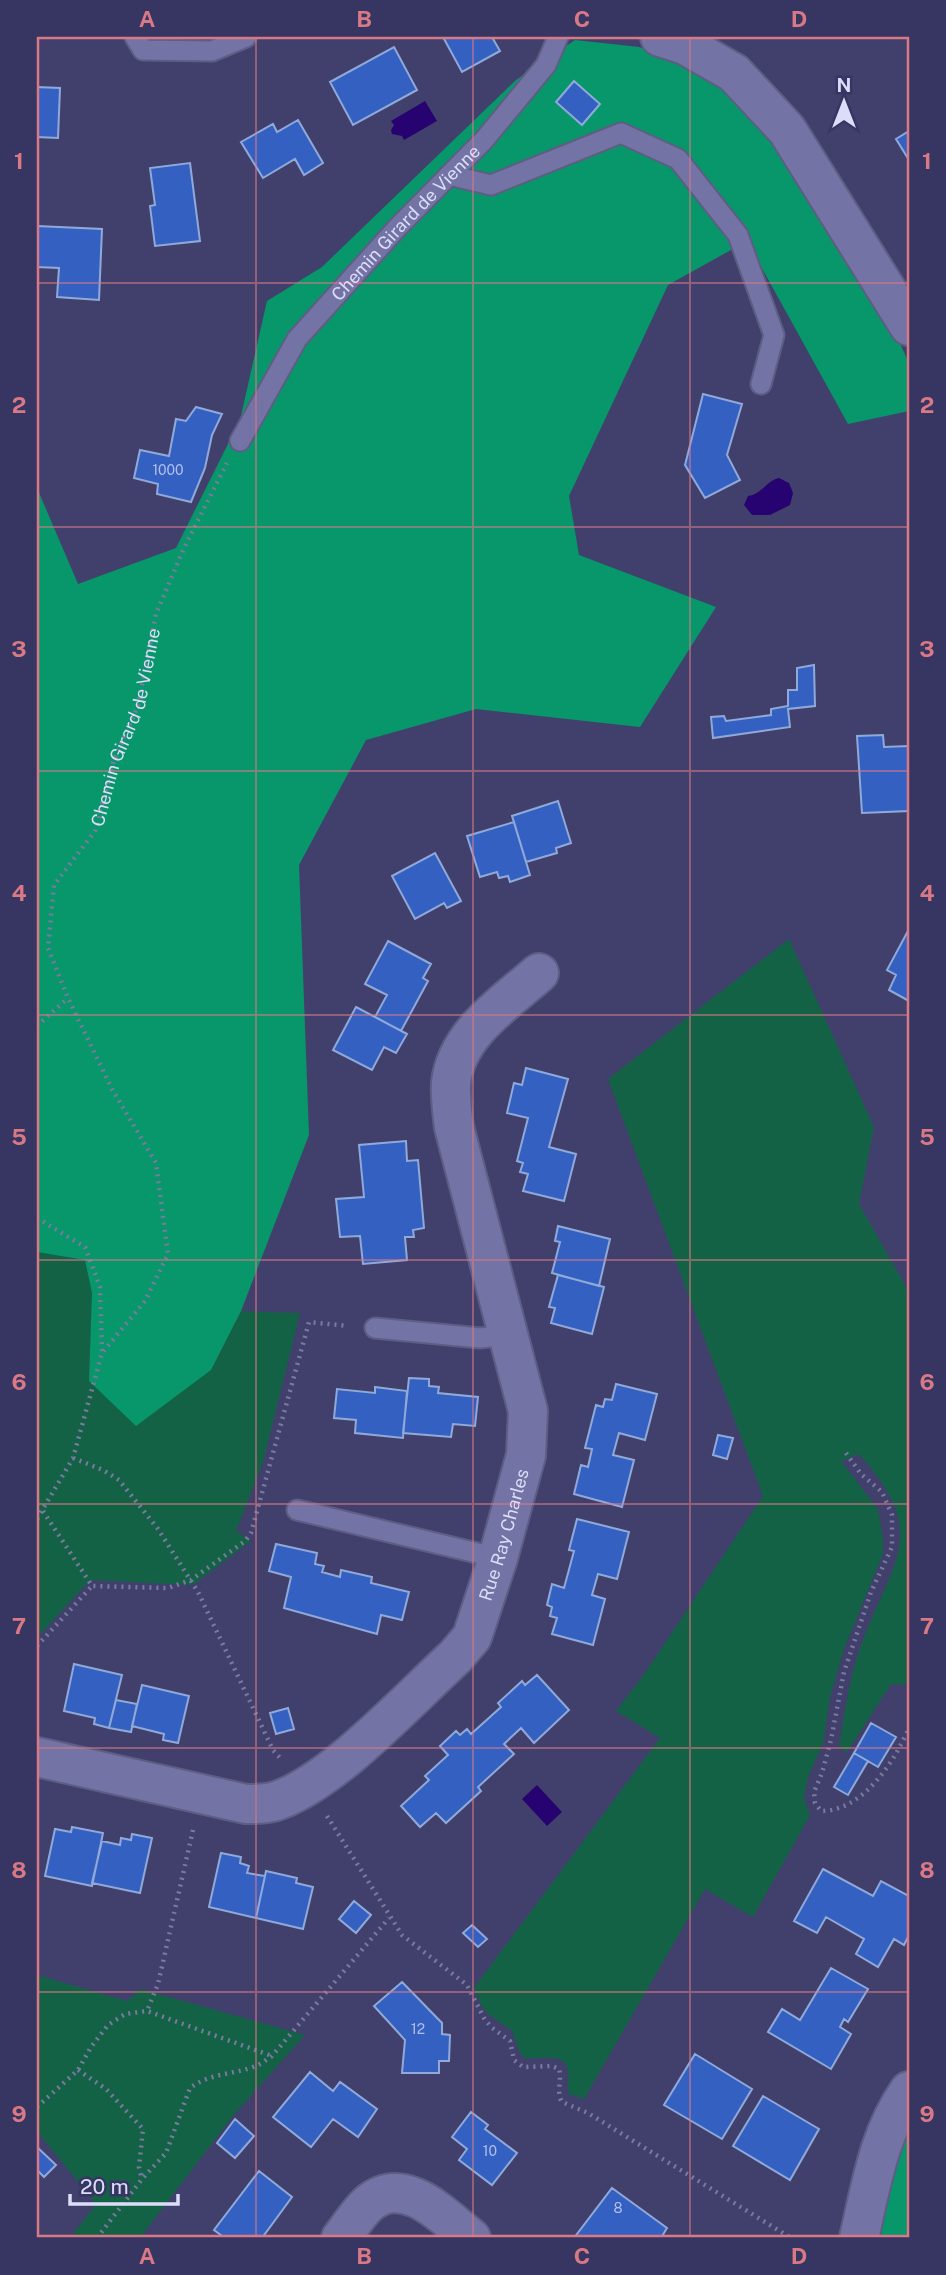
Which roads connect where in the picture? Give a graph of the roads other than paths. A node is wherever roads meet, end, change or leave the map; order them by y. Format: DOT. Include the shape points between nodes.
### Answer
graph roads {
  1 [pos="135,37"];
  2 [pos="246,37"];
  3 [pos="558,37"];
  4 [pos="660,37"];
  5 [pos="449,175"];
  6 [pos="909,326"];
  7 [pos="761,384"];
  8 [pos="240,441"];
  9 [pos="539,973"];
  10 [pos="375,1328"];
  11 [pos="509,1335"];
  12 [pos="297,1510"];
  13 [pos="498,1558"];
  14 [pos="37,1757"];
  15 [pos="909,2091"];
  16 [pos="341,2238"];
  17 [pos="471,2238"];
  18 [pos="859,2238"];
  1 -- 2 [label="lane" via="143,50 212,51"];
  3 -- 5 [label="lane, Chemin Girard de Vienne" via="546,65"];
  4 -- 6 [label="street" via="685,45 734,73 787,130"];
  5 -- 7 [label="lane" via="491,185 621,133 678,159 738,235 774,335"];
  5 -- 8 [label="lane, Chemin Girard de Vienne" via="297,339"];
  9 -- 11 [label="street, Rue Ray Charles" via="480,1025 465,1044 452,1080 454,1127"];
  10 -- 11 [label="lane" via="480,1338"];
  11 -- 13 [label="street, Rue Ray Charles" via="529,1427 526,1455"];
  12 -- 13 [label="lane"];
  13 -- 14 [label="street, Rue Ray Charles" via="476,1628 455,1657 336,1765 278,1801 246,1804"];
  15 -- 18 [label="street" via="879,2150"];
  16 -- 17 [label="street" via="366,2206 394,2193 426,2202"];
}
